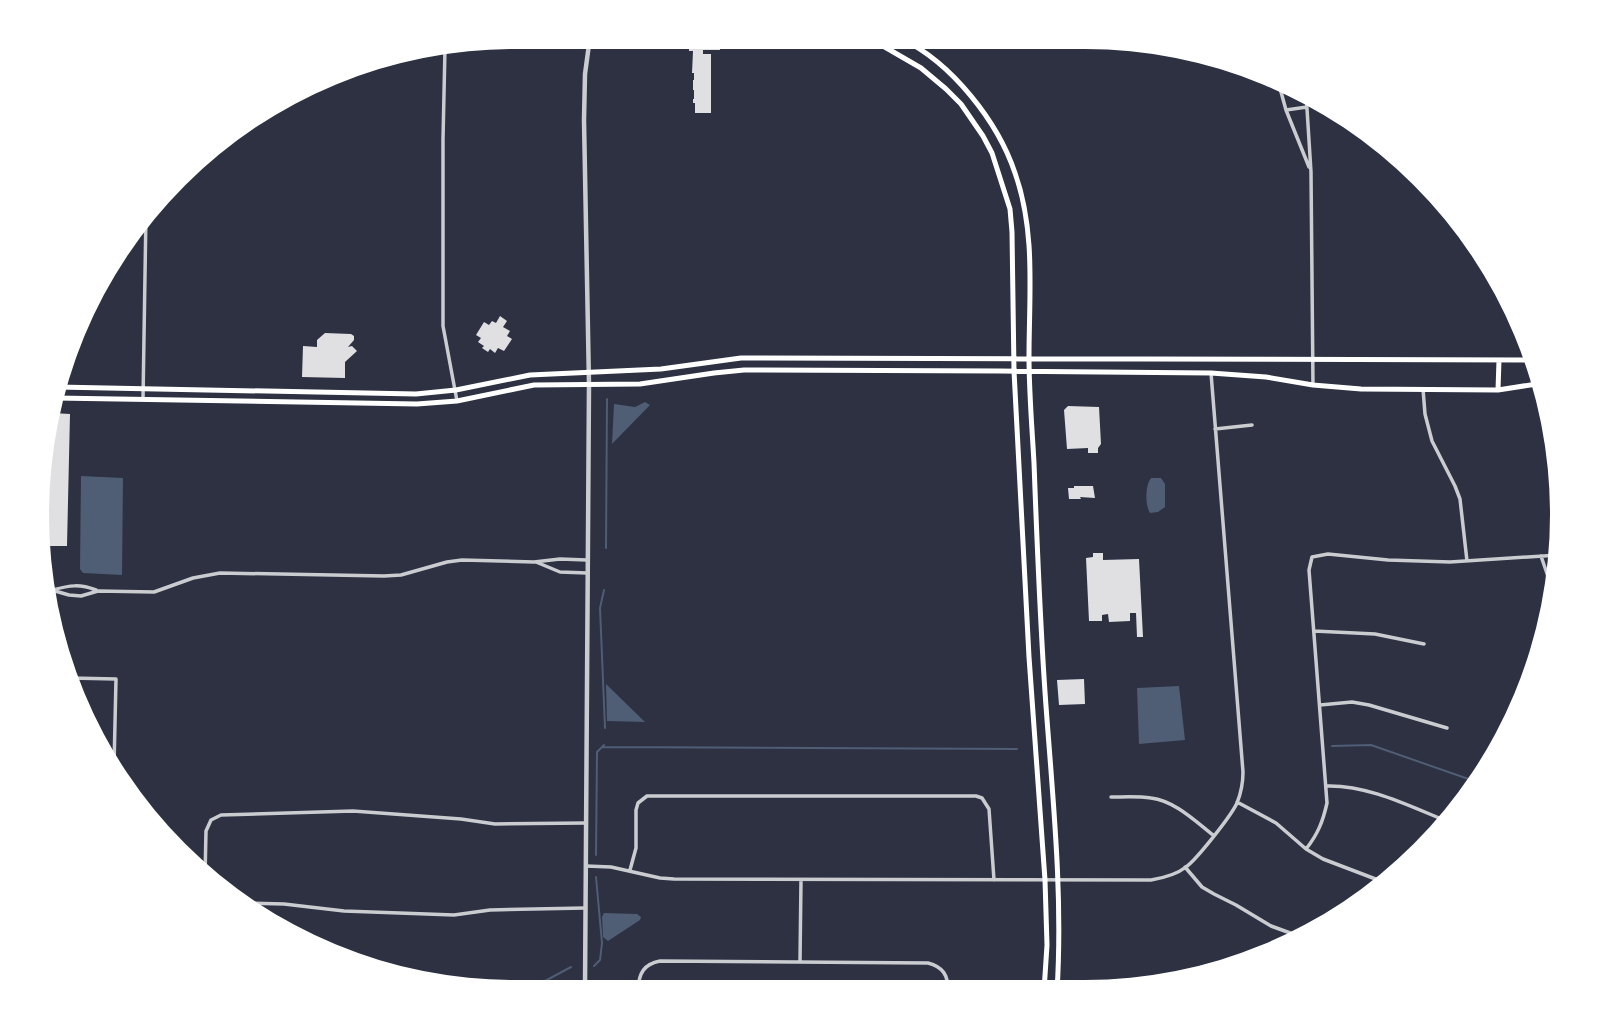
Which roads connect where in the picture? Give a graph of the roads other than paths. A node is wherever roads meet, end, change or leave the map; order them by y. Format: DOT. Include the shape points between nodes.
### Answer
graph roads {
  1 [pos="588,49"];
  2 [pos="888,49"];
  3 [pos="916,49"];
  4 [pos="445,55"];
  5 [pos="953,77"];
  6 [pos="944,88"];
  7 [pos="965,88"];
  8 [pos="1281,93"];
  9 [pos="956,99"];
  10 [pos="1307,107"];
  11 [pos="1286,110"];
  12 [pos="1311,172"];
  13 [pos="146,230"];
  14 [pos="807,359"];
  15 [pos="1014,359"];
  16 [pos="1029,359"];
  17 [pos="1313,359"];
  18 [pos="1499,360"];
  19 [pos="1523,360"];
  20 [pos="807,370"];
  21 [pos="1030,371"];
  22 [pos="588,372"];
  23 [pos="1014,372"];
  24 [pos="1211,373"];
  25 [pos="589,384"];
  26 [pos="1312,385"];
  27 [pos="1531,385"];
  28 [pos="67,387"];
  29 [pos="144,389"];
  30 [pos="1423,389"];
  31 [pos="456,390"];
  32 [pos="1498,390"];
  33 [pos="64,398"];
  34 [pos="143,399"];
  35 [pos="457,401"];
  36 [pos="1252,425"];
  37 [pos="1214,429"];
  38 [pos="1021,511"];
  39 [pos="1036,513"];
  40 [pos="1541,556"];
  41 [pos="1548,556"];
  42 [pos="587,559"];
  43 [pos="1467,561"];
  44 [pos="534,562"];
  45 [pos="1546,572"];
  46 [pos="587,573"];
  47 [pos="55,589"];
  48 [pos="56,591"];
  49 [pos="98,591"];
  50 [pos="1314,631"];
  51 [pos="1424,644"];
  52 [pos="1029,657"];
  53 [pos="1042,658"];
  54 [pos="79,678"];
  55 [pos="1320,705"];
  56 [pos="1447,728"];
  57 [pos="114,752"];
  58 [pos="1327,786"];
  59 [pos="1111,797"];
  60 [pos="1237,802"];
  61 [pos="1437,817"];
  62 [pos="586,823"];
  63 [pos="1213,835"];
  64 [pos="1306,849"];
  65 [pos="205,862"];
  66 [pos="585,866"];
  67 [pos="1185,867"];
  68 [pos="630,870"];
  69 [pos="1374,879"];
  70 [pos="801,880"];
  71 [pos="994,880"];
  72 [pos="1045,880"];
  73 [pos="1059,881"];
  74 [pos="258,903"];
  75 [pos="585,908"];
  76 [pos="1289,933"];
  77 [pos="800,962"];
  78 [pos="585,980"];
  79 [pos="639,980"];
  80 [pos="947,980"];
  81 [pos="1045,980"];
  82 [pos="1057,980"];
  1 -- 22 [label="street" via="584,120"];
  2 -- 6 [label="main road"];
  3 -- 5 [label="main road"];
  4 -- 31 [label="street" via="443,326"];
  5 -- 6 [label="main road"];
  5 -- 7 [label="main road"];
  6 -- 9 [label="main road"];
  7 -- 9 [label="main road"];
  7 -- 16 [label="main road" via="1002,141 1022,194 1030,243"];
  8 -- 11 [label="street"];
  9 -- 15 [label="main road" via="992,153 1010,209"];
  10 -- 11 [label="street"];
  10 -- 12 [label="street"];
  11 -- 12 [label="street"];
  12 -- 17 [label="street"];
  13 -- 29 [label="street"];
  14 -- 15 [label="main road"];
  14 -- 20 [label="main road"];
  14 -- 22 [label="main road" via="741,358 661,369"];
  15 -- 16 [label="main road"];
  15 -- 23 [label="main road"];
  16 -- 17 [label="main road"];
  16 -- 21 [label="main road"];
  17 -- 18 [label="main road"];
  17 -- 26 [label="street"];
  18 -- 19 [label="main road"];
  18 -- 32 [label="main road"];
  20 -- 23 [label="main road"];
  20 -- 25 [label="main road" via="744,370 640,384"];
  21 -- 23 [label="main road"];
  21 -- 24 [label="main road"];
  21 -- 39 [label="main road"];
  22 -- 25 [label="street"];
  22 -- 31 [label="main road" via="530,375"];
  23 -- 38 [label="main road"];
  24 -- 26 [label="main road"];
  24 -- 37 [label="street"];
  25 -- 35 [label="main road" via="534,385"];
  25 -- 42 [label="street"];
  26 -- 30 [label="main road"];
  27 -- 32 [label="main road"];
  28 -- 29 [label="main road"];
  29 -- 31 [label="main road" via="395,394"];
  29 -- 34 [label="street"];
  30 -- 32 [label="main road"];
  30 -- 43 [label="street" via="1432,441 1460,499"];
  31 -- 35 [label="street"];
  33 -- 34 [label="main road"];
  34 -- 35 [label="main road" via="393,405"];
  36 -- 37 [label="street"];
  37 -- 60 [label="street" via="1243,772"];
  38 -- 39 [label="main road"];
  38 -- 52 [label="main road"];
  39 -- 53 [label="main road"];
  40 -- 41 [label="street"];
  40 -- 43 [label="street"];
  40 -- 45 [label="street"];
  42 -- 44 [label="street"];
  42 -- 46 [label="street"];
  43 -- 50 [label="street" via="1312,557"];
  44 -- 46 [label="street" via="560,572"];
  44 -- 49 [label="street" via="462,560 384,576 220,573 154,592"];
  46 -- 62 [label="street"];
  47 -- 49 [label="street" via="81,585"];
  48 -- 49 [label="street" via="81,596"];
  50 -- 51 [label="street" via="1375,634"];
  50 -- 55 [label="street"];
  52 -- 53 [label="main road"];
  52 -- 72 [label="main road"];
  53 -- 73 [label="main road"];
  54 -- 57 [label="street" via="116,679"];
  55 -- 56 [label="street" via="1369,705"];
  55 -- 58 [label="street"];
  58 -- 61 [label="street" via="1366,790"];
  58 -- 64 [label="street" via="1324,820"];
  59 -- 63 [label="street" via="1151,797 1179,809"];
  60 -- 63 [label="street"];
  60 -- 64 [label="street" via="1276,823"];
  62 -- 65 [label="street" via="495,824 353,811 221,815 211,820 206,831"];
  62 -- 66 [label="street"];
  63 -- 67 [label="street"];
  64 -- 69 [label="street"];
  66 -- 68 [label="street"];
  66 -- 75 [label="street"];
  67 -- 73 [label="street" via="1151,880"];
  67 -- 76 [label="street" via="1202,887"];
  68 -- 70 [label="street" via="674,879"];
  68 -- 71 [label="street" via="636,848 636,810 647,796 976,796 989,808"];
  70 -- 71 [label="street"];
  70 -- 77 [label="street"];
  71 -- 72 [label="street"];
  72 -- 73 [label="street"];
  72 -- 81 [label="main road"];
  73 -- 82 [label="main road"];
  74 -- 75 [label="street" via="454,915"];
  75 -- 78 [label="street"];
  77 -- 79 [label="street" via="660,961 646,966"];
  77 -- 80 [label="street" via="928,963 943,970"];
}
